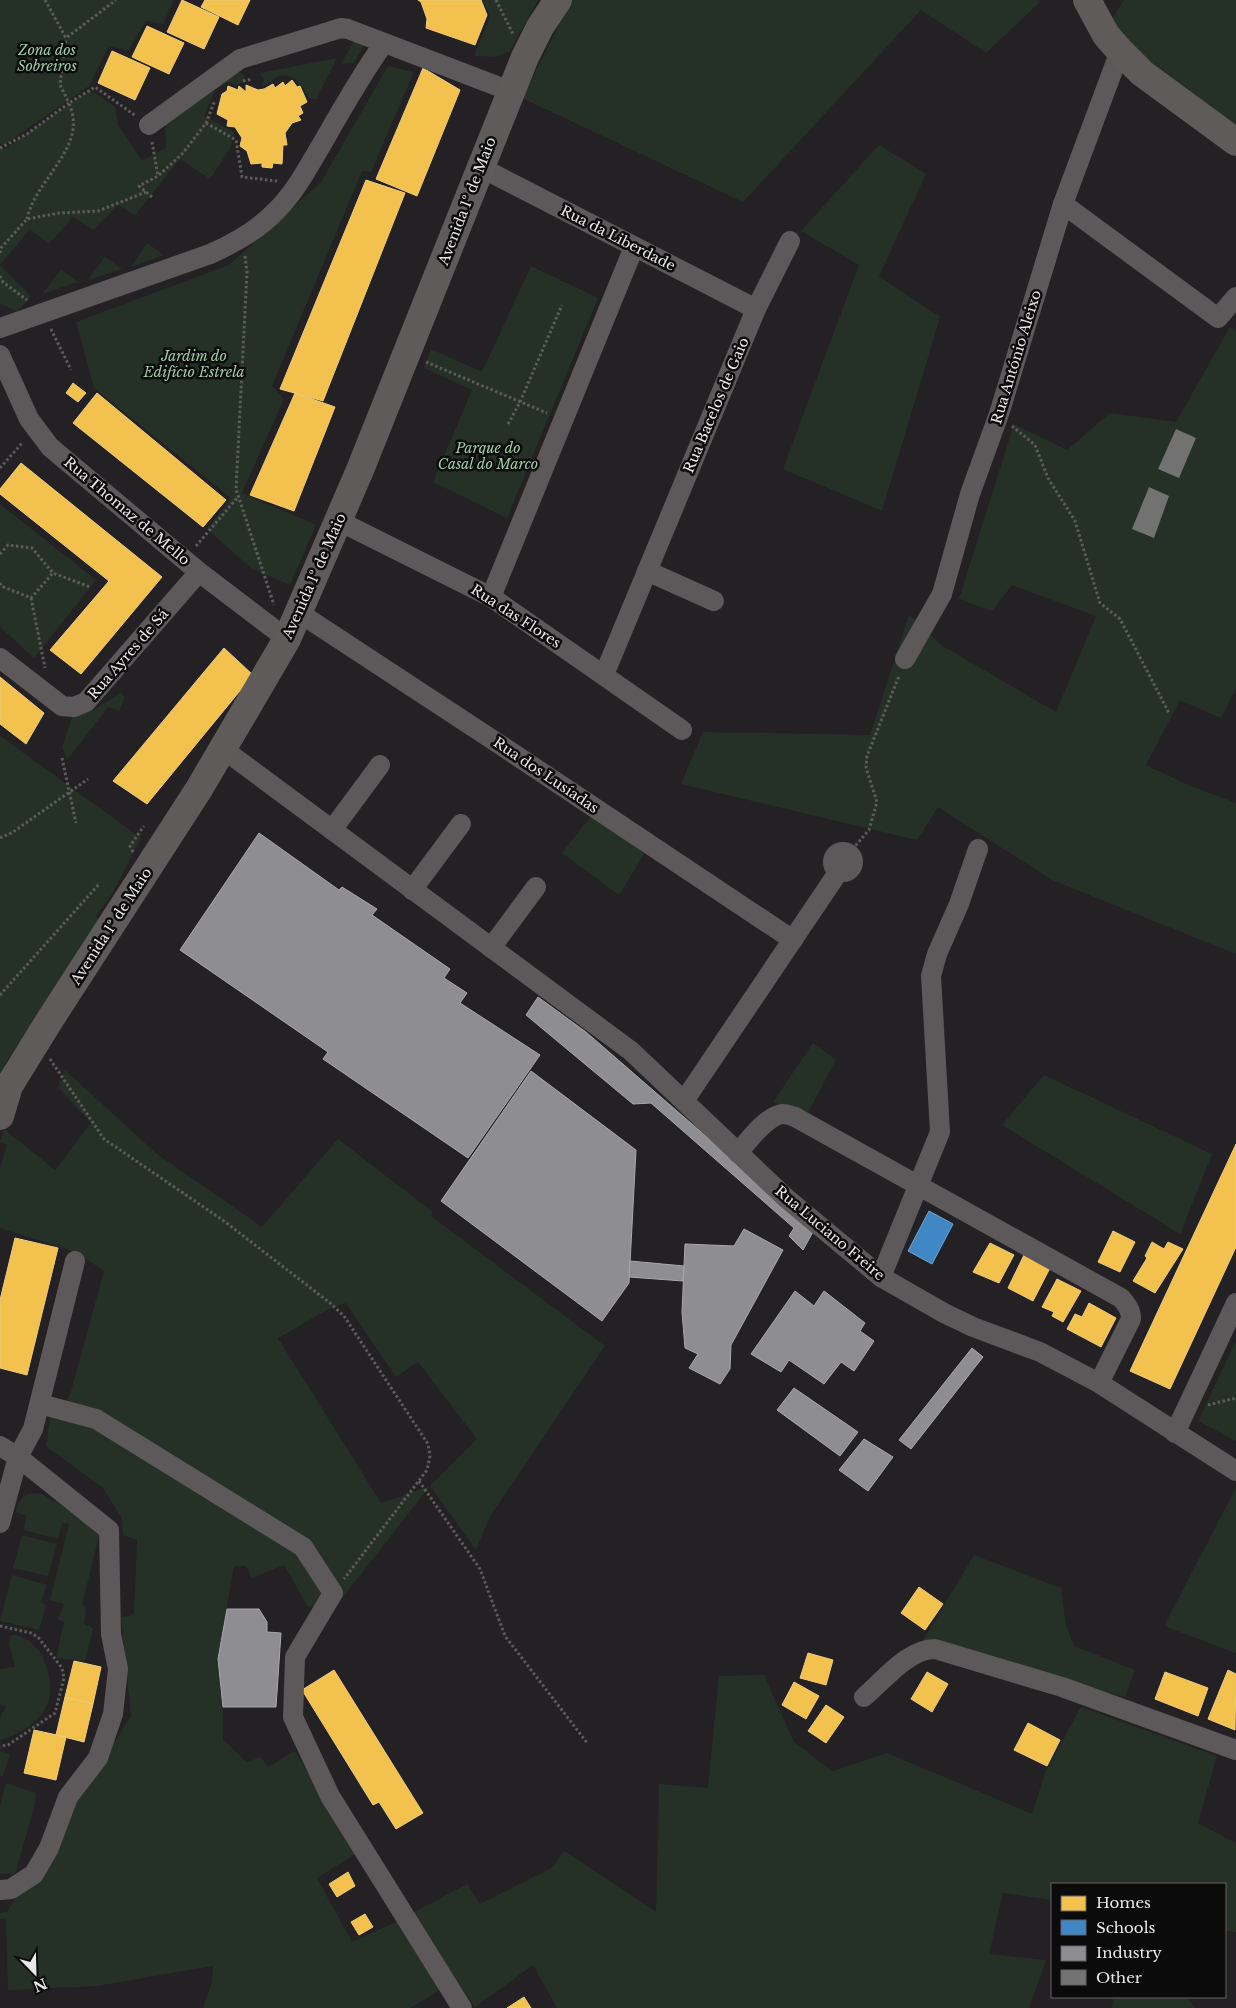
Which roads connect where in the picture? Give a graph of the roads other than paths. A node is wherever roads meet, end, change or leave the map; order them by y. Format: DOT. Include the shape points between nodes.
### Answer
graph roads {
  1 [pos="558,0"];
  2 [pos="1087,0"];
  3 [pos="384,43"];
  4 [pos="1120,51"];
  5 [pos="510,91"];
  6 [pos="149,125"];
  7 [pos="1236,142"];
  8 [pos="480,167"];
  9 [pos="1063,204"];
  10 [pos="790,241"];
  11 [pos="634,247"];
  12 [pos="1236,297"];
  13 [pos="756,309"];
  14 [pos="0,328"];
  15 [pos="0,355"];
  16 [pos="339,521"];
  17 [pos="647,571"];
  18 [pos="199,572"];
  19 [pos="491,597"];
  20 [pos="714,601"];
  21 [pos="286,609"];
  22 [pos="287,639"];
  23 [pos="0,658"];
  24 [pos="905,659"];
  25 [pos="604,675"];
  26 [pos="682,730"];
  27 [pos="223,749"];
  28 [pos="380,765"];
  29 [pos="460,824"];
  30 [pos="332,830"];
  31 [pos="978,849"];
  32 [pos="849,853"];
  33 [pos="536,887"];
  34 [pos="412,890"];
  35 [pos="793,940"];
  36 [pos="491,948"];
  37 [pos="684,1101"];
  38 [pos="0,1116"];
  39 [pos="738,1152"];
  40 [pos="919,1187"];
  41 [pos="75,1261"];
  42 [pos="881,1277"];
  43 [pos="1236,1303"];
  44 [pos="1099,1382"];
  45 [pos="40,1404"];
  46 [pos="1175,1433"];
  47 [pos="0,1446"];
  48 [pos="18,1457"];
  49 [pos="1236,1471"];
  50 [pos="0,1523"];
  51 [pos="864,1697"];
  52 [pos="1236,1750"];
  53 [pos="0,1890"];
  54 [pos="462,2008"];
  1 -- 5 [label="street, Avenida 1º de Maio" via="540,27"];
  2 -- 4 [label="street" via="1096,19"];
  3 -- 5 [label="street"];
  3 -- 6 [label="street" via="341,28 240,59"];
  3 -- 14 [label="street" via="362,73 299,183 268,220 210,254"];
  4 -- 7 [label="street" via="1142,73"];
  4 -- 9 [label="street, Rua António Aleixo"];
  5 -- 8 [label="street, Avenida 1º de Maio"];
  8 -- 11 [label="street, Rua da Liberdade"];
  8 -- 16 [label="street, Avenida 1º de Maio"];
  9 -- 12 [label="street" via="1218,318"];
  9 -- 24 [label="street, Rua António Aleixo" via="999,414 970,494 942,594"];
  10 -- 13 [label="street, Rua Bacelos de Gaio"];
  11 -- 13 [label="street, Rua da Liberdade"];
  11 -- 19 [label="street"];
  13 -- 17 [label="street, Rua Bacelos de Gaio"];
  15 -- 18 [label="street, Rua Thomaz de Mello" via="22,405 54,451"];
  16 -- 19 [label="street, Rua das Flores"];
  16 -- 21 [label="street, Avenida 1º de Maio"];
  17 -- 20 [label="street"];
  17 -- 25 [label="street, Rua Bacelos de Gaio"];
  18 -- 22 [label="street, Rua Thomaz de Mello"];
  18 -- 23 [label="street, Rua Ayres de Sá" via="86,702 66,707"];
  19 -- 25 [label="street, Rua das Flores"];
  21 -- 22 [label="street, Avenida 1º de Maio"];
  21 -- 35 [label="street, Rua dos Lusíadas" via="508,749"];
  22 -- 27 [label="street, Avenida 1º de Maio"];
  25 -- 26 [label="street, Rua das Flores"];
  27 -- 30 [label="street, Rua Luciano Freire"];
  27 -- 38 [label="street, Avenida 1º de Maio" via="9,1086"];
  28 -- 30 [label="street"];
  29 -- 34 [label="street"];
  30 -- 34 [label="street, Rua Luciano Freire"];
  31 -- 40 [label="street" via="931,976 940,1132"];
  32 -- 35 [label="street" via="843,852 834,857 834,866 839,871"];
  33 -- 36 [label="street"];
  34 -- 36 [label="street, Rua Luciano Freire"];
  35 -- 37 [label="street"];
  36 -- 37 [label="street, Rua Luciano Freire" via="631,1051"];
  37 -- 39 [label="street, Rua Luciano Freire"];
  39 -- 40 [label="street" via="760,1128 783,1114 812,1126"];
  39 -- 42 [label="street, Rua Luciano Freire" via="786,1198"];
  40 -- 42 [label="street"];
  40 -- 44 [label="street" via="1098,1285 1128,1305 1131,1319"];
  41 -- 45 [label="street"];
  42 -- 44 [label="street, Rua Luciano Freire" via="973,1327 1040,1352"];
  43 -- 46 [label="street"];
  44 -- 46 [label="street, Rua Luciano Freire"];
  45 -- 48 [label="street" via="33,1430"];
  45 -- 54 [label="street" via="96,1419 303,1547 333,1593 295,1656 293,1717 330,1796"];
  46 -- 49 [label="street, Rua Luciano Freire"];
  47 -- 48 [label="street"];
  48 -- 50 [label="street"];
  48 -- 53 [label="street" via="109,1530 111,1634 118,1669 113,1714 98,1758 68,1797 49,1848 34,1874 11,1889"];
  51 -- 52 [label="street" via="912,1654 935,1648 1062,1687"];
}
